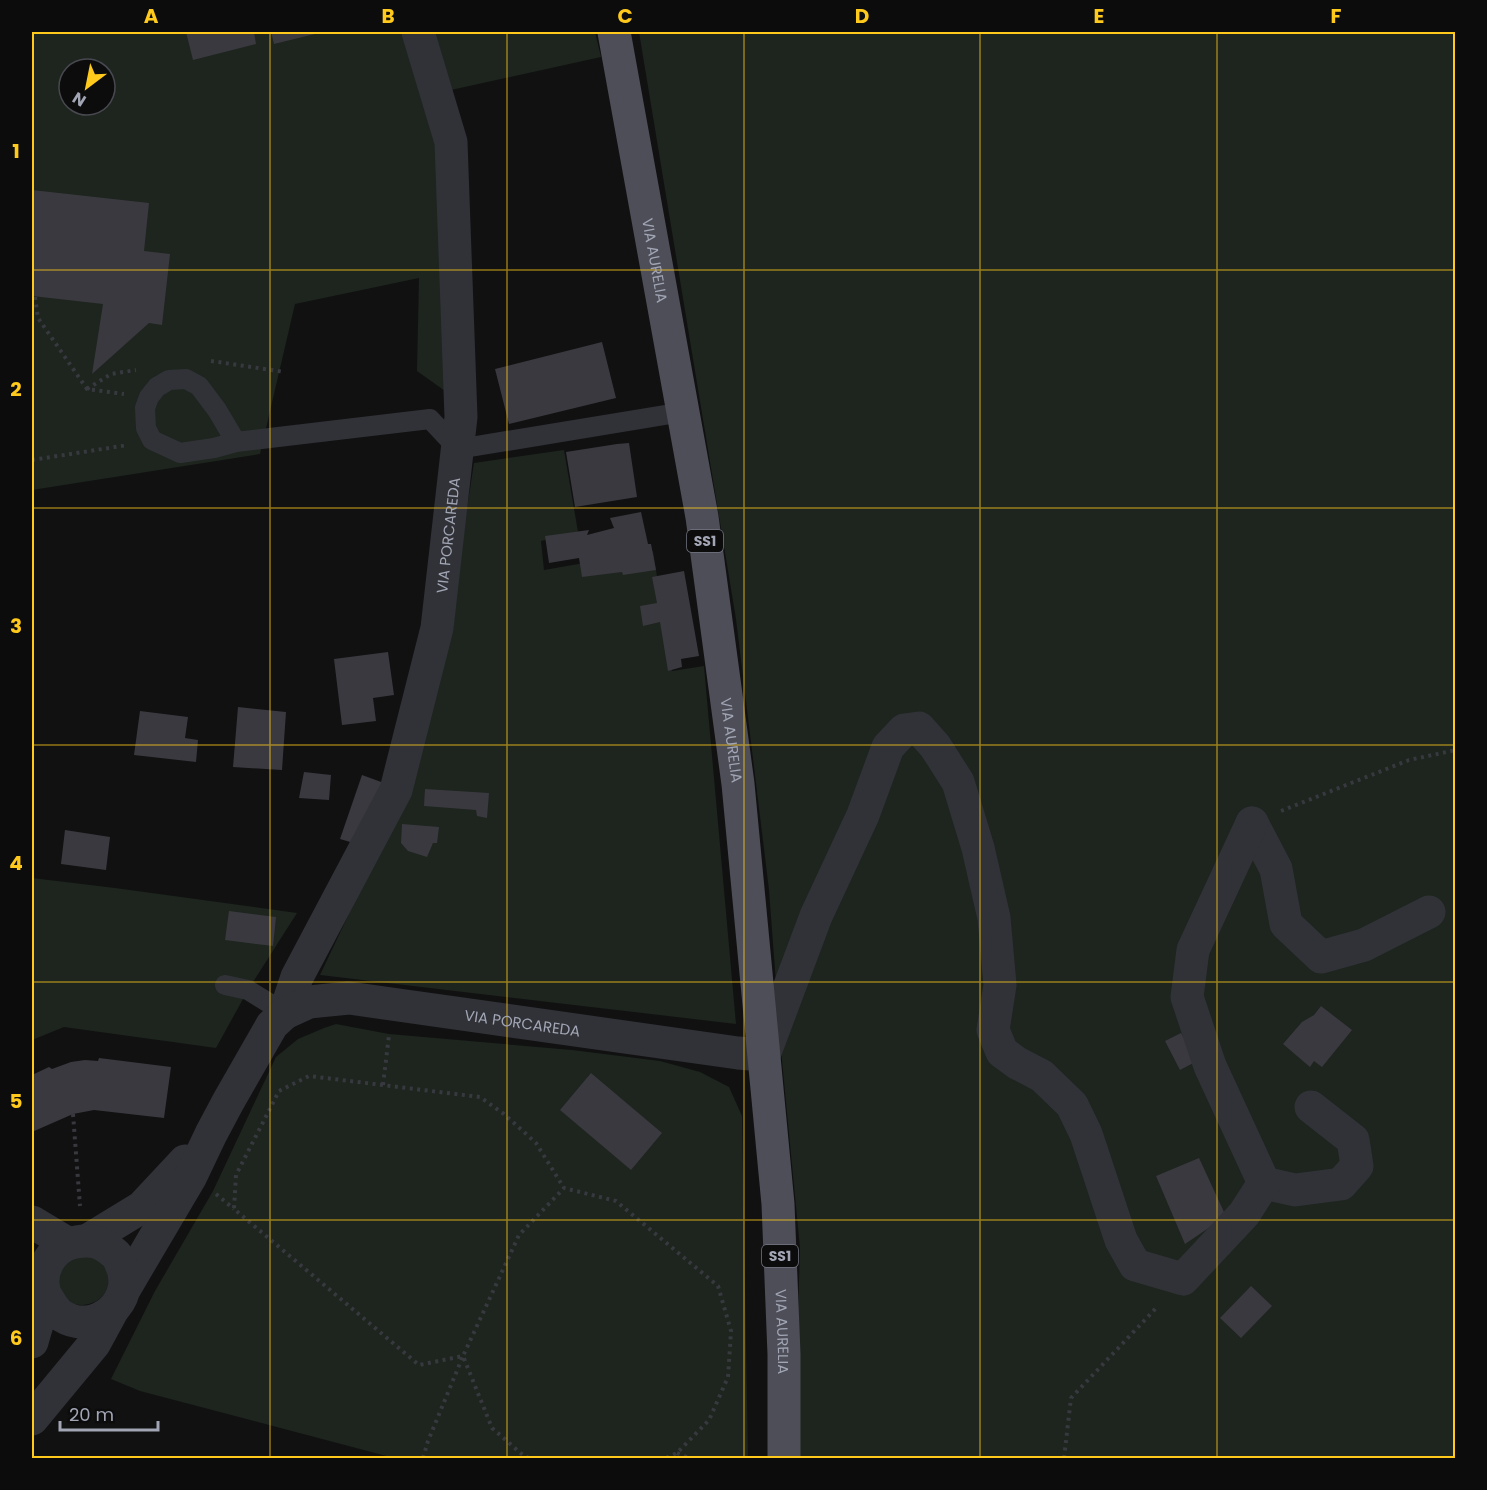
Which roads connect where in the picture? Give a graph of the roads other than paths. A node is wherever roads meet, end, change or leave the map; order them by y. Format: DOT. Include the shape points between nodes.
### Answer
graph roads {
  1 [pos="418,32"];
  2 [pos="614,32"];
  3 [pos="683,412"];
  4 [pos="236,442"];
  5 [pos="458,449"];
  6 [pos="1429,912"];
  7 [pos="225,985"];
  8 [pos="285,1013"];
  9 [pos="764,1055"];
  10 [pos="1311,1107"];
  11 [pos="211,1134"];
  12 [pos="1264,1183"];
  13 [pos="32,1222"];
  14 [pos="79,1233"];
  15 [pos="40,1282"];
  16 [pos="119,1300"];
  17 [pos="32,1342"];
  18 [pos="32,1419"];
  19 [pos="784,1458"];
  1 -- 5 [label="street, VIA PORCAREDA" via="451,142 461,417"];
  2 -- 3 [label="main road, VIA AURELIA / SS1"];
  3 -- 5 [label="lane"];
  3 -- 9 [label="main road, VIA AURELIA / SS1" via="702,517 738,784"];
  4 -- 4 [label="lane" via="199,386 186,379 169,380 149,397 146,428 152,440 180,453"];
  4 -- 5 [label="lane" via="430,419"];
  5 -- 8 [label="street, VIA PORCAREDA" via="437,628 396,790 297,977"];
  6 -- 12 [label="street" via="1364,945 1321,957 1286,924 1276,869 1252,824 1193,950 1187,997 1210,1066"];
  7 -- 8 [label="lane" via="248,990"];
  8 -- 9 [label="street, VIA PORCAREDA" via="309,1002 349,998"];
  8 -- 11 [label="street, VIA PORCAREDA" via="272,1025"];
  9 -- 12 [label="street" via="816,916 863,815 888,747 904,730 919,728 958,782 978,848 994,918 1000,985 993,1030 1002,1052 1042,1076 1072,1105 1086,1134 1120,1240 1135,1265 1183,1279 1244,1214"];
  9 -- 19 [label="main road, VIA AURELIA / SS1" via="778,1204"];
  10 -- 12 [label="street" via="1353,1140 1357,1166 1341,1184 1295,1190"];
  11 -- 14 [label="street" via="142,1207"];
  11 -- 16 [label="street"];
  13 -- 14 [label="street"];
  14 -- 15 [label="street" via="54,1253"];
  14 -- 16 [label="street" via="117,1256 124,1271"];
  15 -- 16 [label="street" via="52,1306 74,1321 101,1319"];
  15 -- 17 [label="street"];
  16 -- 18 [label="street" via="94,1344"];
}
